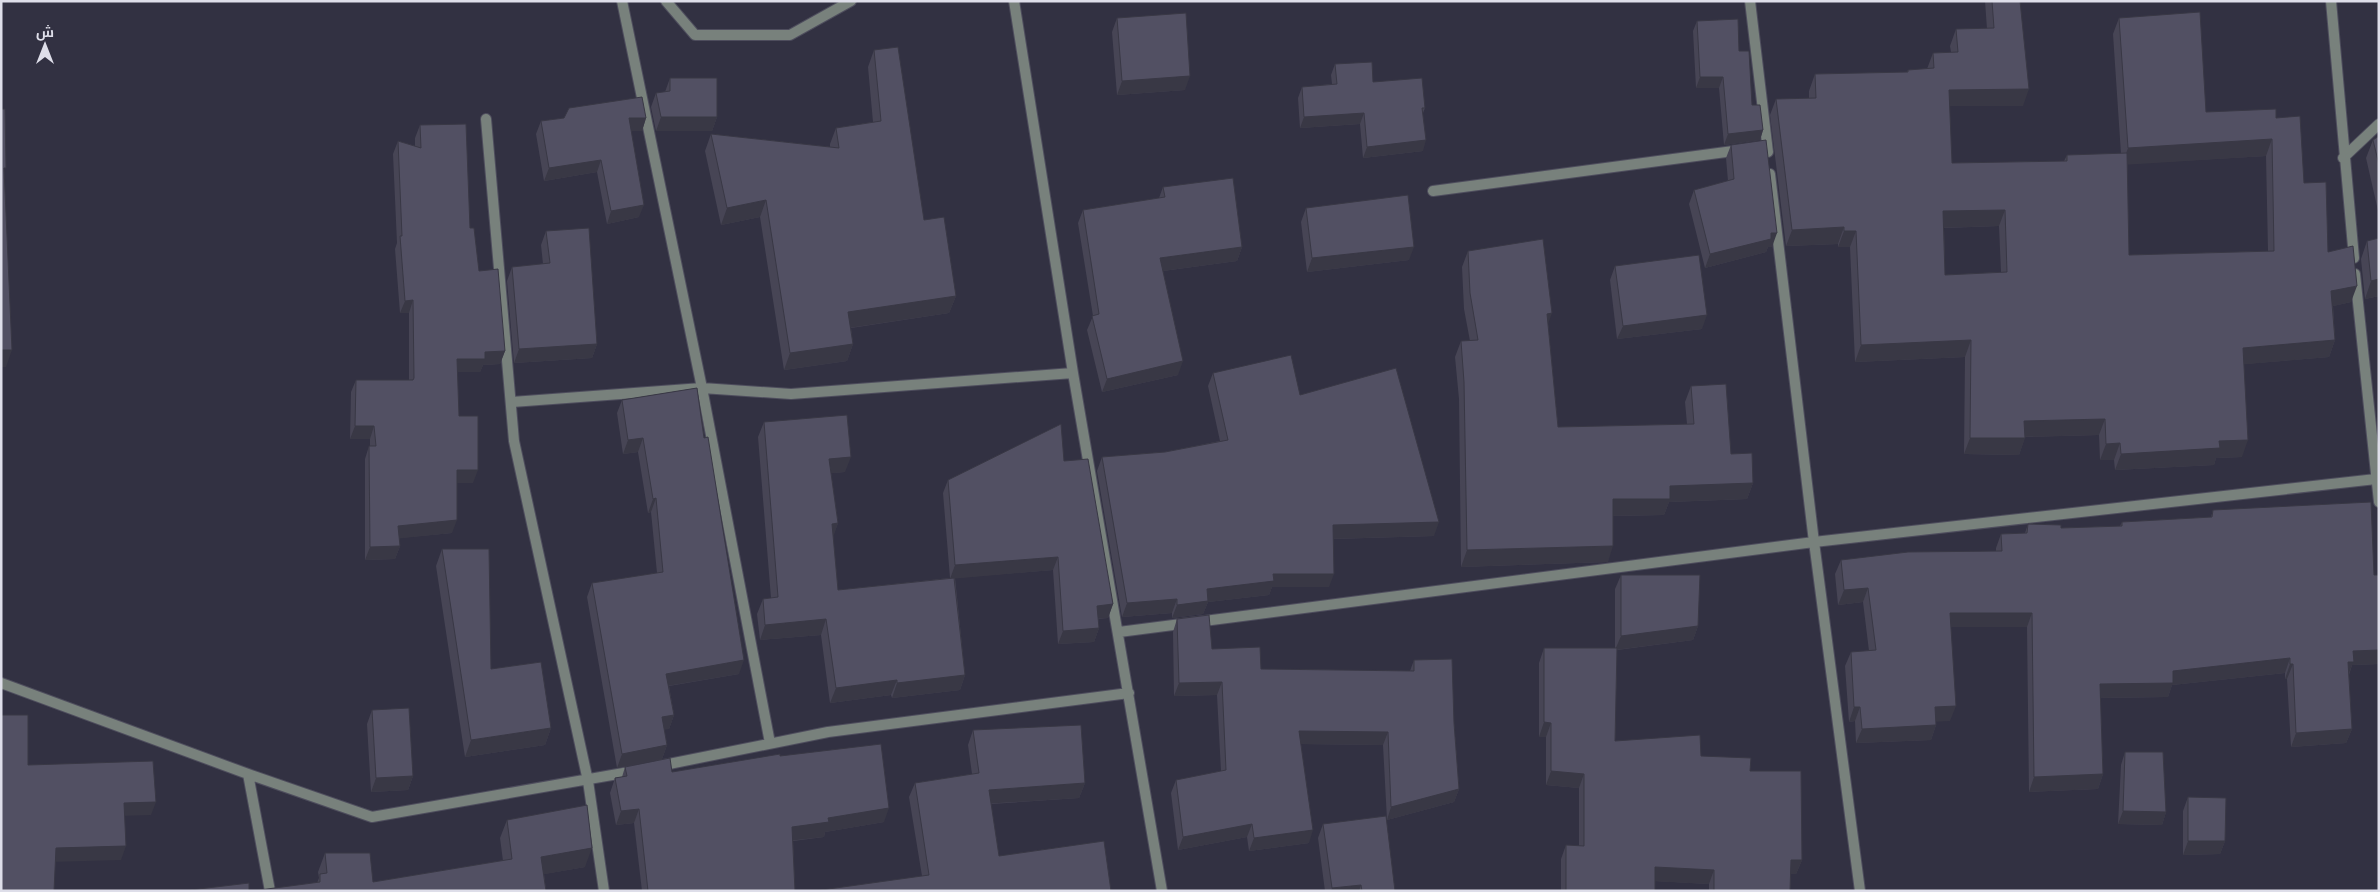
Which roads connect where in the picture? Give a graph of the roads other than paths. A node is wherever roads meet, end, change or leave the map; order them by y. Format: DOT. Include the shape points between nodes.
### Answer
graph roads {
  1 [pos="622,1"];
  2 [pos="666,1"];
  3 [pos="851,1"];
  4 [pos="1014,1"];
  5 [pos="1750,1"];
  6 [pos="2331,1"];
  7 [pos="486,119"];
  8 [pos="2379,124"];
  9 [pos="1757,148"];
  10 [pos="2344,158"];
  11 [pos="1433,191"];
  12 [pos="1073,373"];
  13 [pos="702,388"];
  14 [pos="512,402"];
  15 [pos="2376,479"];
  16 [pos="2379,502"];
  17 [pos="1814,542"];
  18 [pos="1119,632"];
  19 [pos="1,683"];
  20 [pos="1129,693"];
  21 [pos="770,743"];
  22 [pos="248,774"];
  23 [pos="588,781"];
  24 [pos="270,891"];
  25 [pos="604,891"];
  26 [pos="1162,891"];
  27 [pos="1860,891"];
  1 -- 13 [label="street"];
  2 -- 3 [label="street" via="695,35 790,35"];
  4 -- 12 [label="street"];
  5 -- 9 [label="street"];
  6 -- 10 [label="street"];
  7 -- 14 [label="street"];
  8 -- 10 [label="street"];
  9 -- 11 [label="street"];
  9 -- 17 [label="street"];
  10 -- 15 [label="street"];
  12 -- 13 [label="street" via="791,394"];
  12 -- 18 [label="street"];
  13 -- 14 [label="street"];
  13 -- 21 [label="street"];
  14 -- 23 [label="street" via="514,440"];
  15 -- 16 [label="street"];
  15 -- 17 [label="street"];
  17 -- 18 [label="street"];
  17 -- 27 [label="street"];
  18 -- 20 [label="street"];
  19 -- 22 [label="street"];
  20 -- 21 [label="street" via="828,732"];
  20 -- 26 [label="street"];
  21 -- 23 [label="street"];
  22 -- 23 [label="street" via="372,817"];
  22 -- 24 [label="street"];
  23 -- 25 [label="street"];
}
